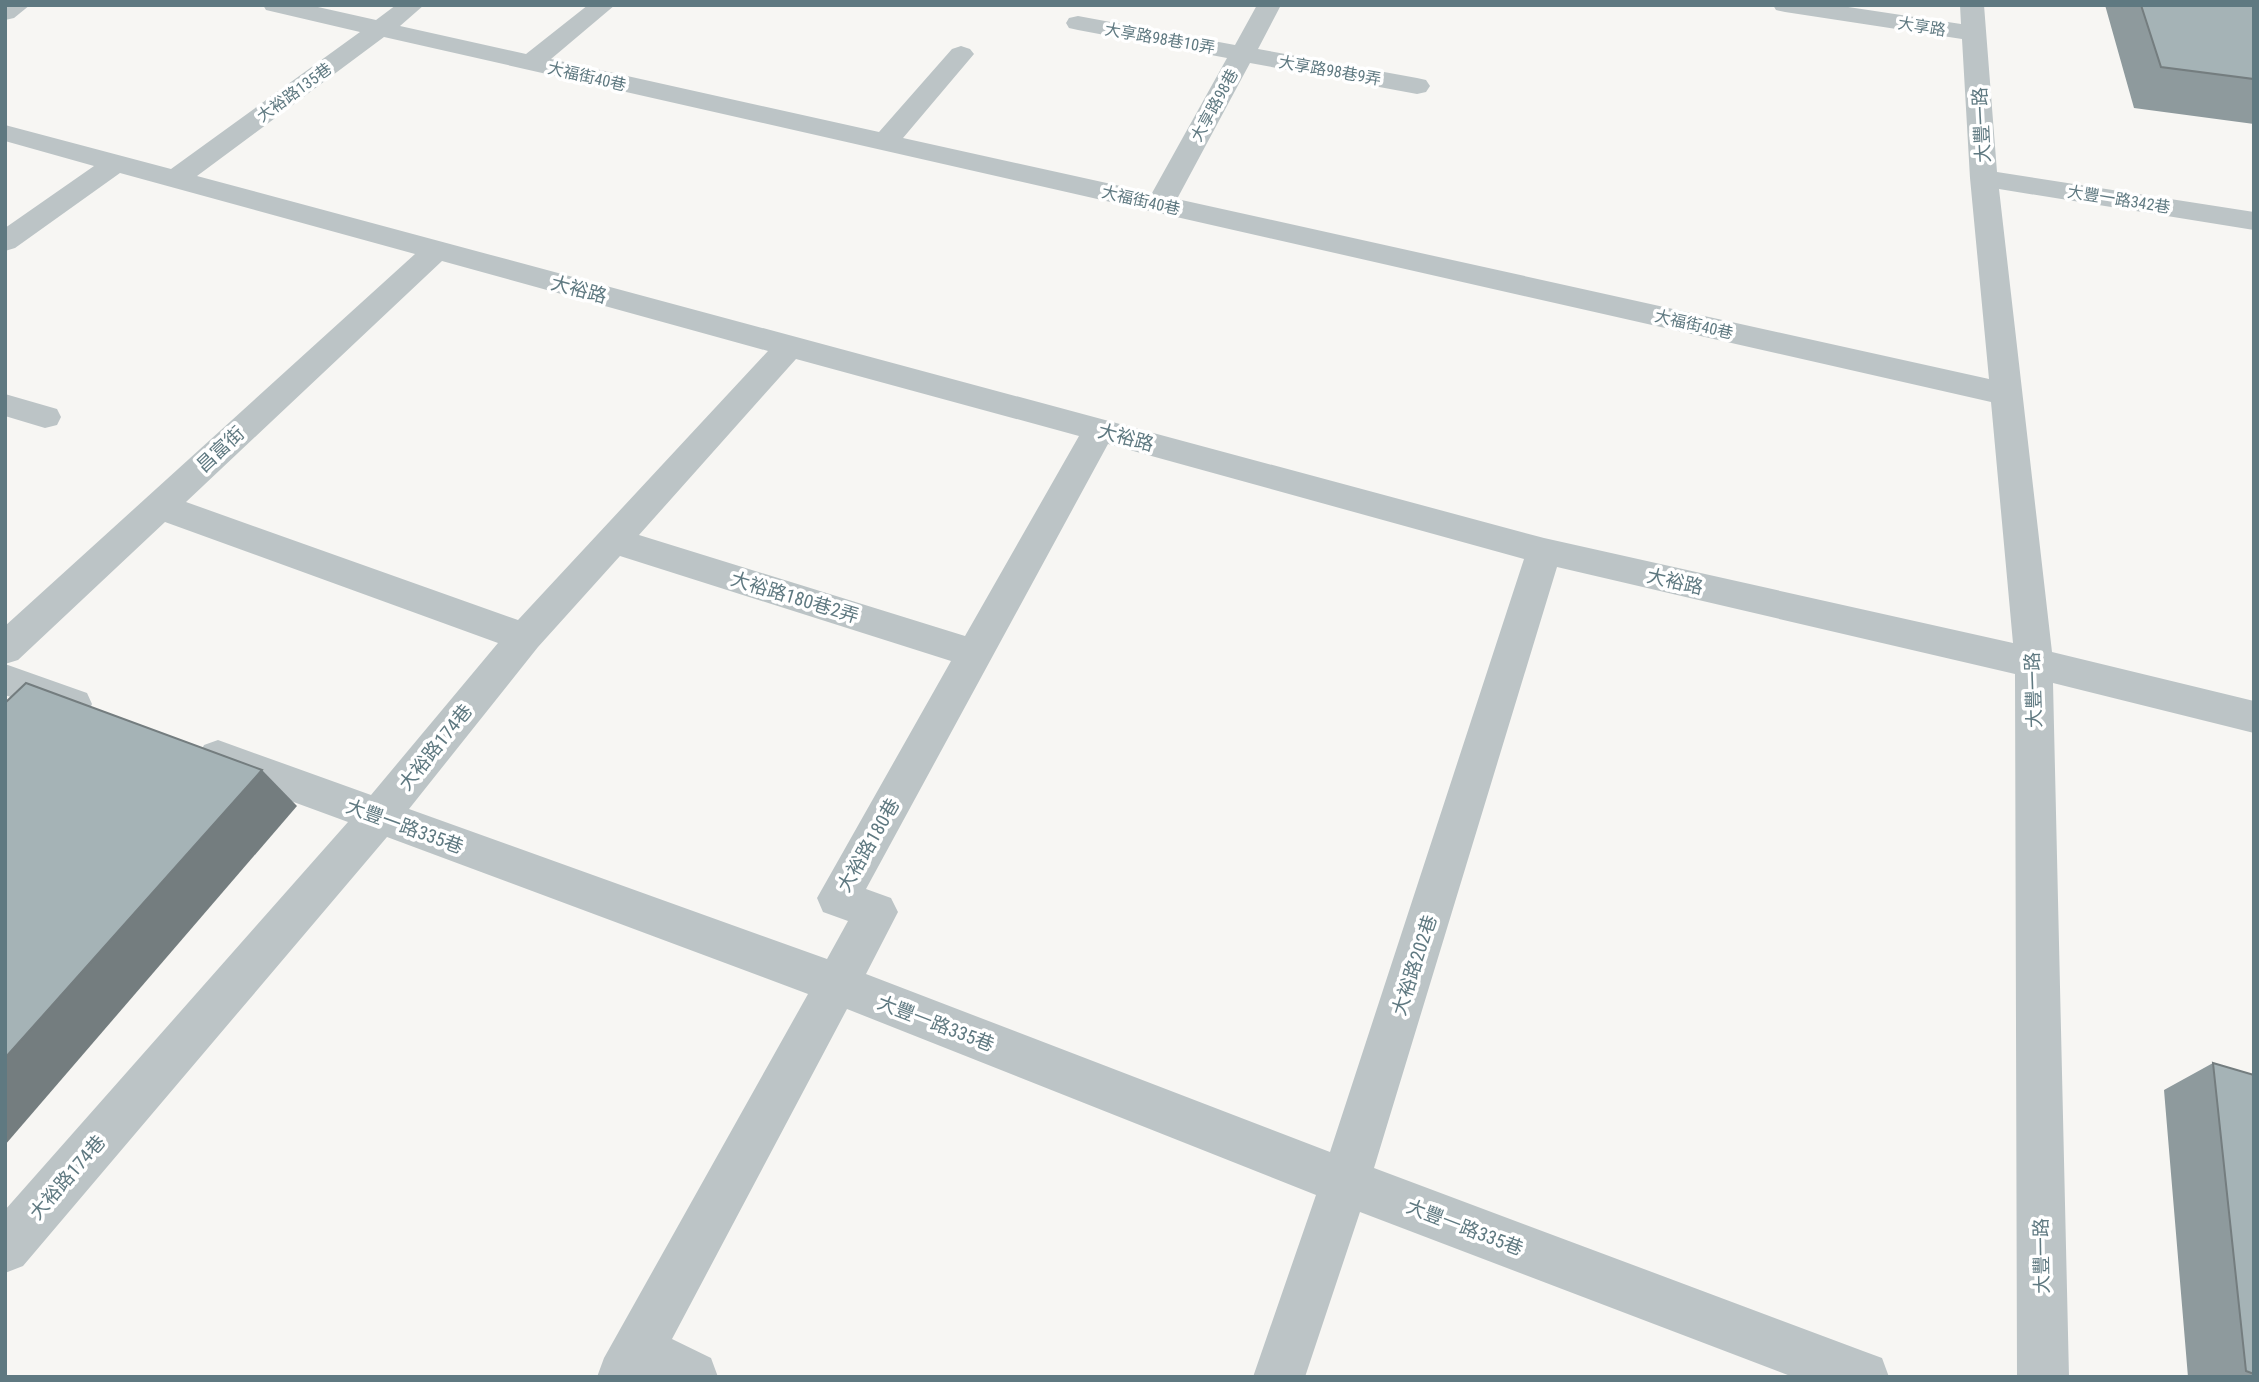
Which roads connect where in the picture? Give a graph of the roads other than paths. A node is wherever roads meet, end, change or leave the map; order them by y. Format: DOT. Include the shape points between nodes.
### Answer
graph roads {
  1 [pos="18,5"];
  2 [pos="275,5"];
  3 [pos="412,5"];
  4 [pos="603,5"];
  5 [pos="1269,5"];
  6 [pos="1785,5"];
  7 [pos="5,13"];
  8 [pos="1974,20"];
  9 [pos="1078,23"];
  10 [pos="381,29"];
  11 [pos="961,54"];
  12 [pos="1242,54"];
  13 [pos="530,62"];
  14 [pos="1418,86"];
  15 [pos="5,133"];
  16 [pos="885,142"];
  17 [pos="116,163"];
  18 [pos="1984,178"];
  19 [pos="175,179"];
  20 [pos="1160,204"];
  21 [pos="2254,221"];
  22 [pos="5,242"];
  23 [pos="437,250"];
  24 [pos="790,346"];
  25 [pos="2007,394"];
  26 [pos="5,405"];
  27 [pos="45,417"];
  28 [pos="1099,430"];
  29 [pos="158,506"];
  30 [pos="613,540"];
  31 [pos="1544,551"];
  32 [pos="525,637"];
  33 [pos="5,649"];
  34 [pos="976,654"];
  35 [pos="2034,663"];
  36 [pos="5,680"];
  37 [pos="108,717"];
  38 [pos="2254,717"];
  39 [pos="186,746"];
  40 [pos="379,816"];
  41 [pos="838,984"];
  42 [pos="1345,1182"];
  43 [pos="5,1248"];
  44 [pos="631,1363"];
  45 [pos="692,1377"];
  46 [pos="1279,1377"];
  47 [pos="1863,1377"];
  48 [pos="2043,1377"];
  1 -- 7 [label="street"];
  2 -- 10 [label="street, 大福街40巷"];
  3 -- 10 [label="street, 大裕路135巷"];
  4 -- 13 [label="street"];
  5 -- 12 [label="street, 大享路98巷"];
  6 -- 8 [label="street, 大享路"];
  8 -- 18 [label="street, 大豐一路"];
  9 -- 12 [label="street, 大享路98巷10弄"];
  10 -- 13 [label="street, 大福街40巷"];
  10 -- 19 [label="street, 大裕路135巷"];
  11 -- 16 [label="street"];
  12 -- 14 [label="street, 大享路98巷9弄"];
  12 -- 20 [label="street, 大享路98巷"];
  13 -- 16 [label="street, 大福街40巷"];
  15 -- 17 [label="street, 大裕路"];
  16 -- 20 [label="street, 大福街40巷"];
  17 -- 19 [label="street, 大裕路"];
  17 -- 22 [label="street"];
  18 -- 21 [label="street, 大豐一路342巷"];
  18 -- 25 [label="street, 大豐一路"];
  19 -- 23 [label="street, 大裕路"];
  20 -- 25 [label="street, 大福街40巷"];
  23 -- 24 [label="street, 大裕路"];
  23 -- 29 [label="street, 昌富街"];
  24 -- 28 [label="street, 大裕路"];
  24 -- 30 [label="street, 大裕路174巷"];
  25 -- 35 [label="street, 大豐一路"];
  26 -- 27 [label="street"];
  28 -- 31 [label="street, 大裕路"];
  28 -- 34 [label="street, 大裕路180巷"];
  29 -- 32 [label="street"];
  29 -- 33 [label="street, 昌富街"];
  30 -- 32 [label="street, 大裕路174巷"];
  30 -- 34 [label="street, 大裕路180巷2弄"];
  31 -- 35 [label="street, 大裕路"];
  31 -- 42 [label="street, 大裕路202巷"];
  32 -- 40 [label="street, 大裕路174巷"];
  34 -- 41 [label="street, 大裕路180巷" via="838,898 876,912"];
  35 -- 38 [label="street, 大裕路"];
  35 -- 48 [label="street, 大豐一路"];
  36 -- 37 [label="street"];
  39 -- 40 [label="street, 大豐一路335巷"];
  40 -- 41 [label="street, 大豐一路335巷"];
  40 -- 43 [label="street, 大裕路174巷"];
  41 -- 42 [label="street, 大豐一路335巷"];
  41 -- 44 [label="street, 大裕路180巷"];
  42 -- 46 [label="street, 大裕路202巷"];
  42 -- 47 [label="street, 大豐一路335巷"];
  44 -- 45 [label="street, 大裕路180巷"];
}
